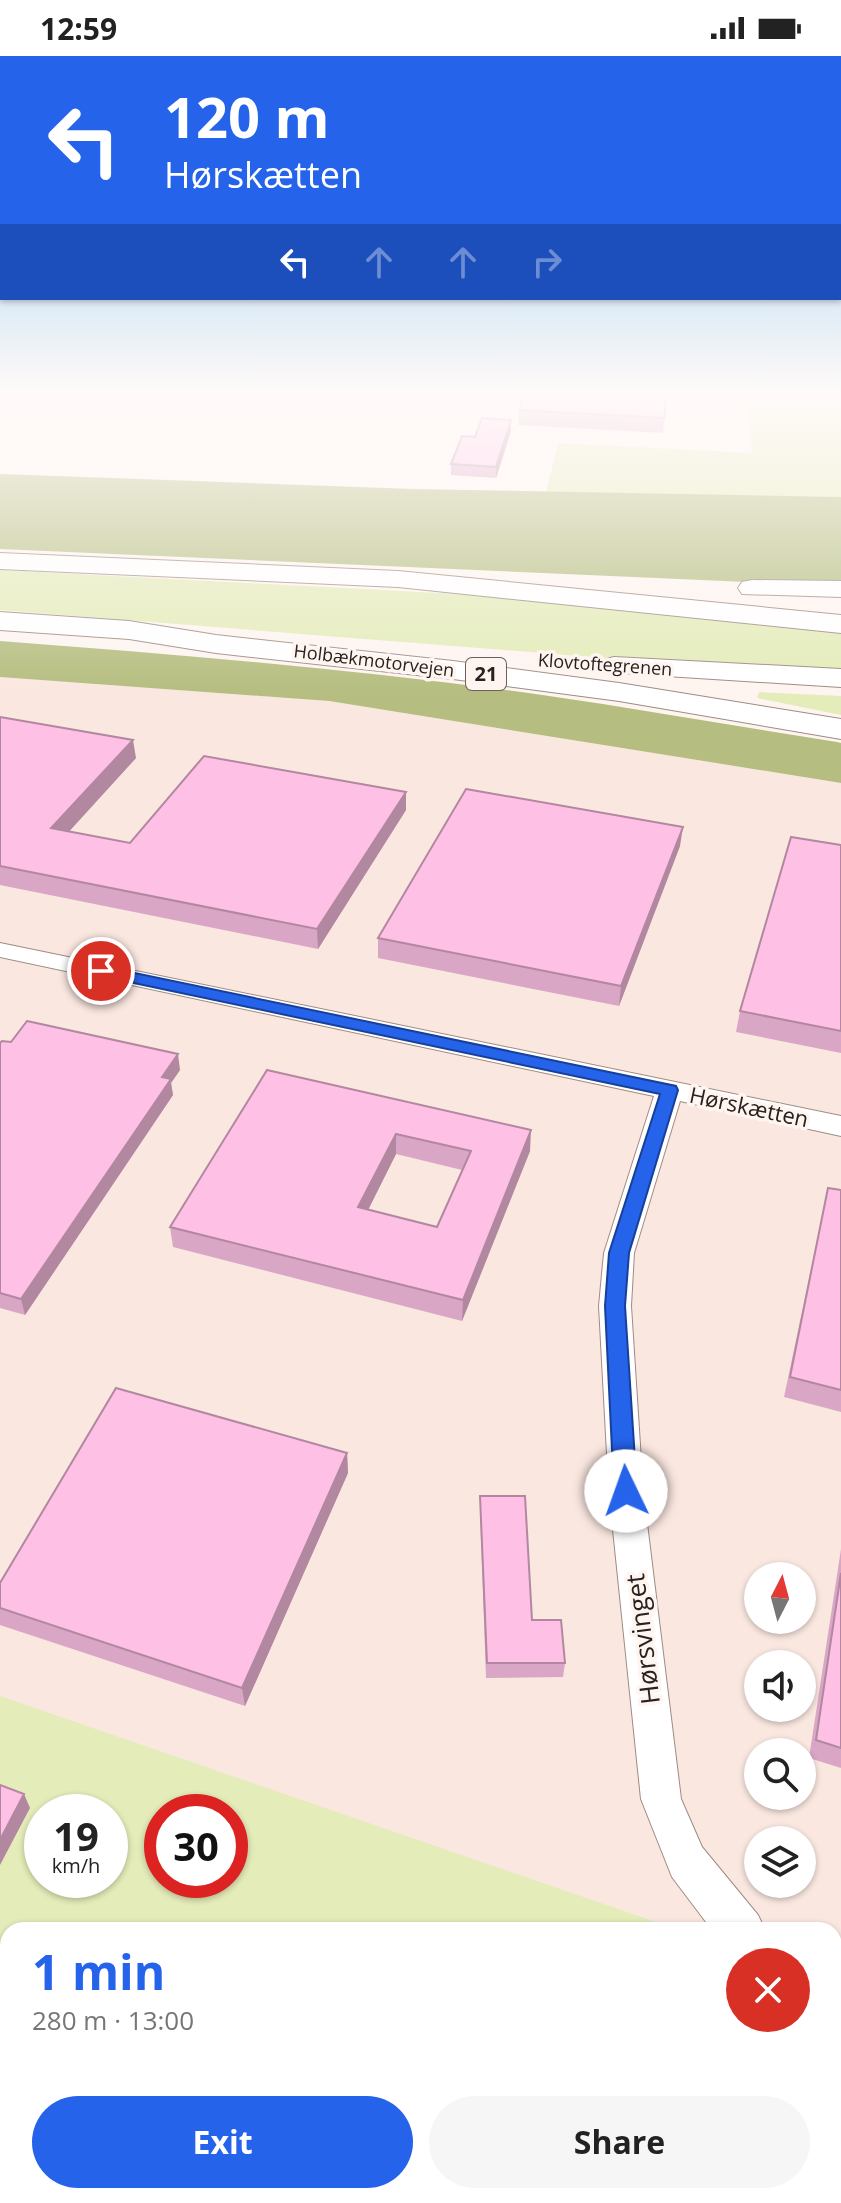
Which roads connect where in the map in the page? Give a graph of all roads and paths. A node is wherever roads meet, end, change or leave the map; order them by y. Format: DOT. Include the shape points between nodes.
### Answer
graph roads {
  1 [pos="0,561"];
  2 [pos="398,579"];
  3 [pos="841,589"];
  4 [pos="0,621"];
  5 [pos="841,624"];
  6 [pos="129,630"];
  7 [pos="841,678"];
  8 [pos="841,729"];
  9 [pos="0,950"];
  10 [pos="670,1090"];
  11 [pos="841,1126"];
  12 [pos="734,1922"];
  1 -- 2 [label="highway"];
  2 -- 3 [label="highway"];
  2 -- 5 [label="highway"];
  4 -- 6 [label="highway, Holbækmotorvejen / 21"];
  6 -- 7 [label="highway, Klovtoftegrenen"];
  6 -- 8 [label="highway, Holbækmotorvejen / 21" via="537,681"];
  9 -- 10 [label="street, Hørskætten"];
  10 -- 11 [label="street, Hørskætten"];
  10 -- 12 [label="street, Hørsvinget" via="619,1253 615,1306 626,1491 661,1799 687,1862"];
}
